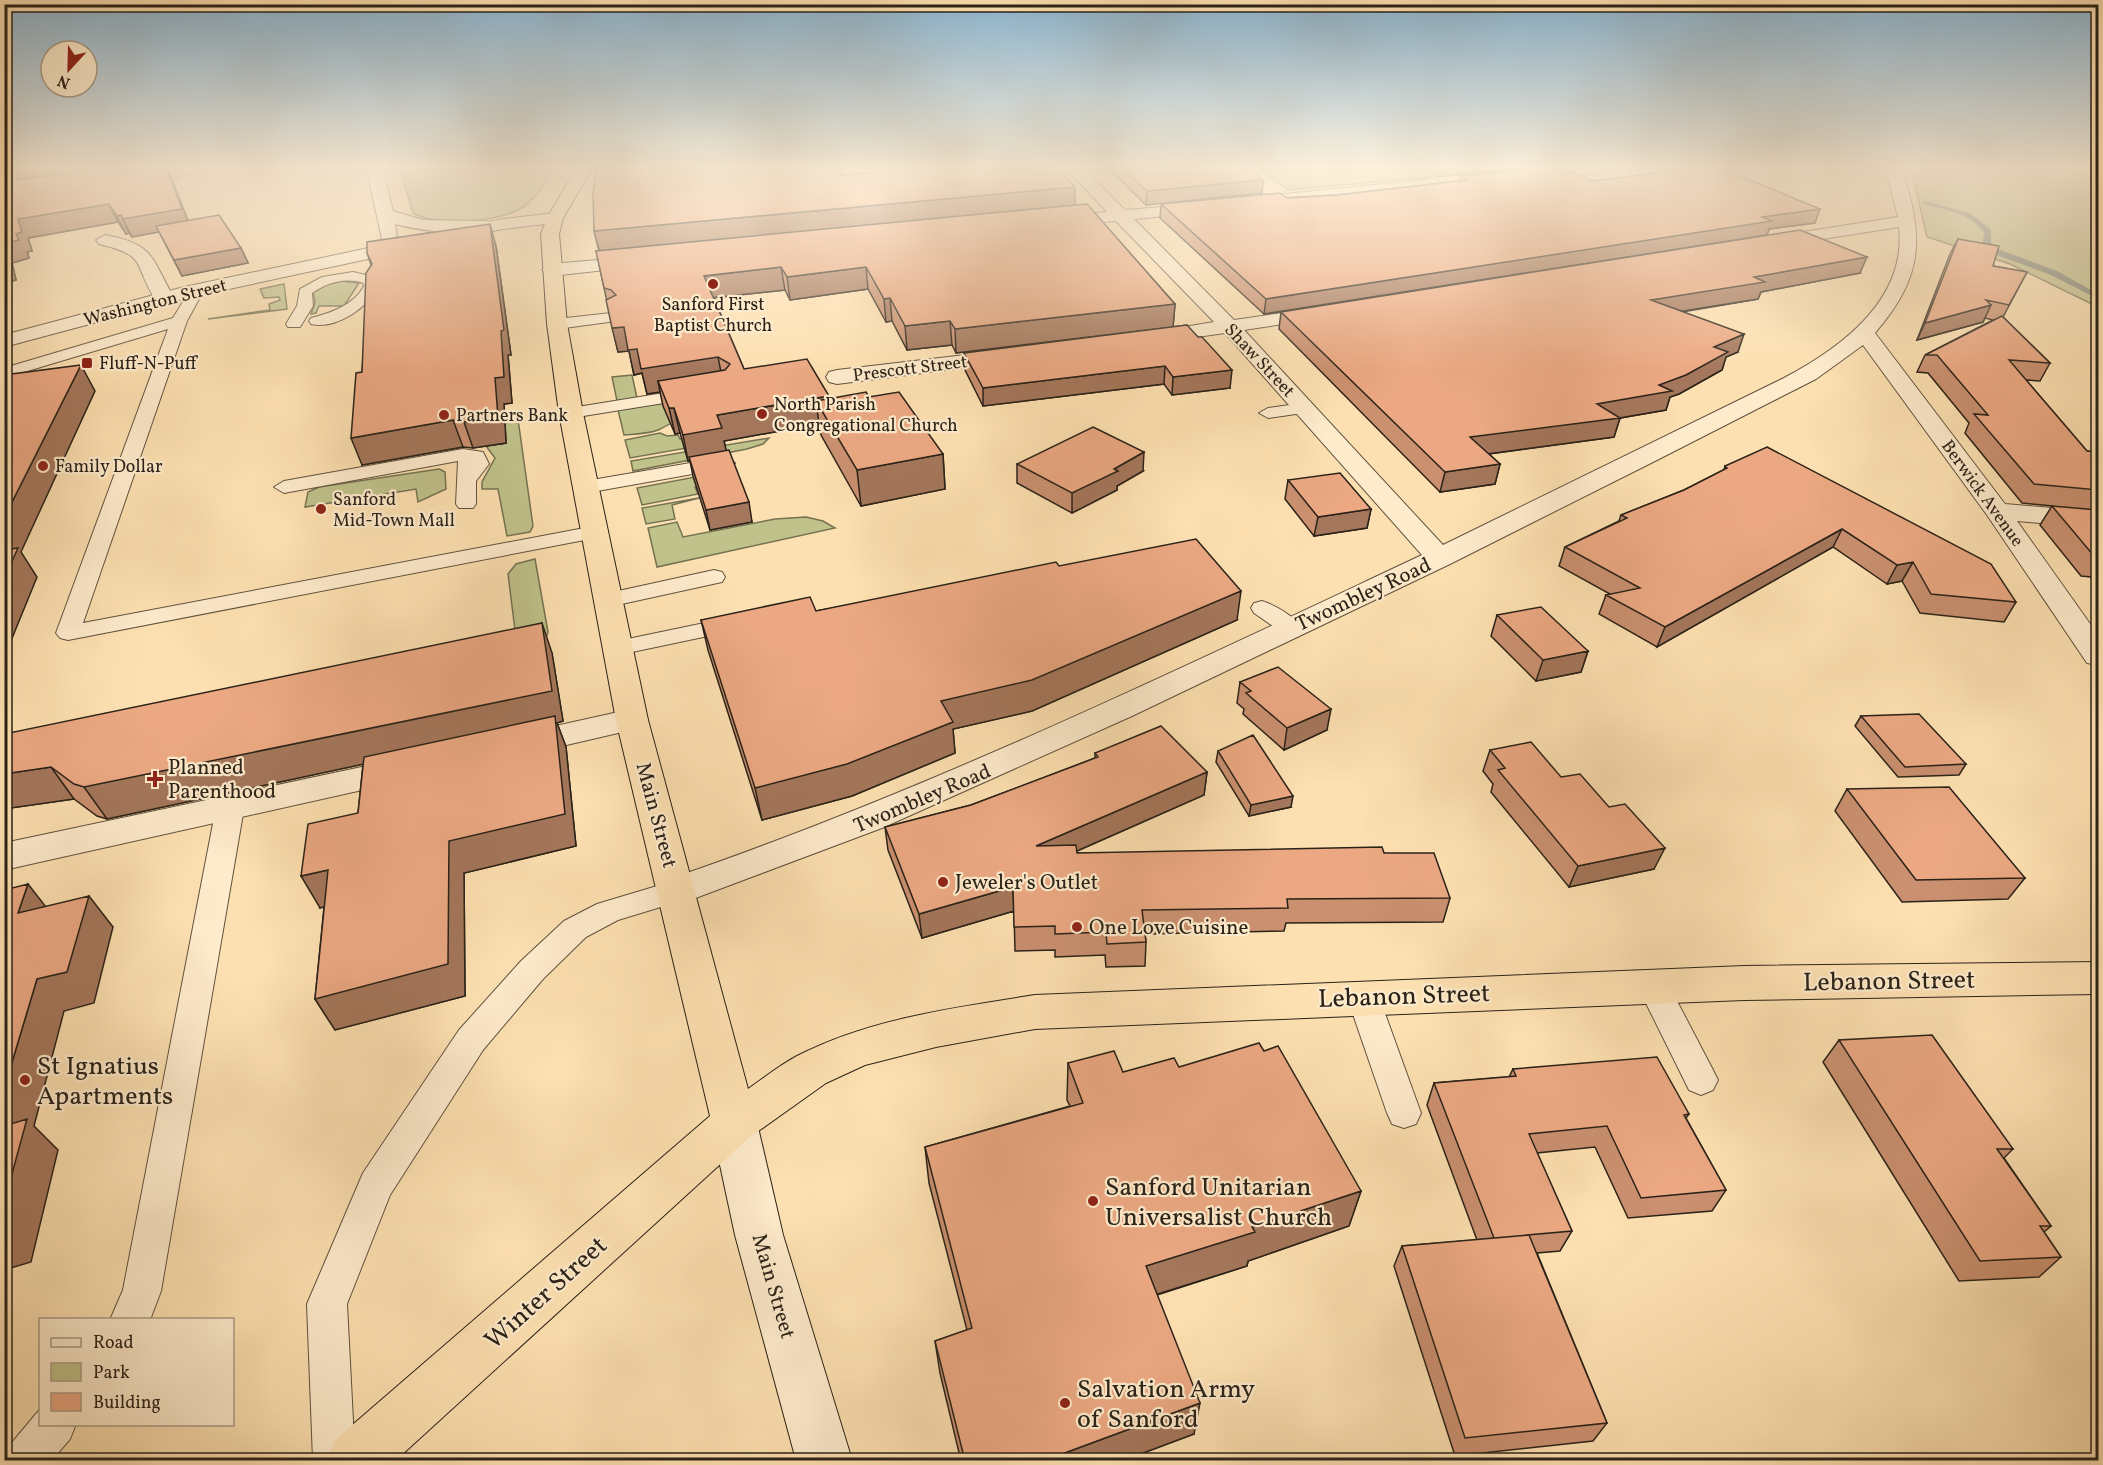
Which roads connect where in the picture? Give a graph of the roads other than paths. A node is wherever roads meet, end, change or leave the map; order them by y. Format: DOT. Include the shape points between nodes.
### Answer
graph roads {
  1 [pos="387,235"];
  2 [pos="441,235"];
  3 [pos="506,235"];
  4 [pos="552,235"];
  5 [pos="1140,235"];
  6 [pos="1812,235"];
  7 [pos="1908,235"];
  8 [pos="105,240"];
  9 [pos="1752,245"];
  10 [pos="378,252"];
  11 [pos="662,259"];
  12 [pos="551,270"];
  13 [pos="197,290"];
  14 [pos="164,298"];
  15 [pos="1342,310"];
  16 [pos="610,318"];
  17 [pos="179,321"];
  18 [pos="317,321"];
  19 [pos="294,324"];
  20 [pos="557,324"];
  21 [pos="1231,328"];
  22 [pos="1865,333"];
  23 [pos="4,341"];
  24 [pos="1130,341"];
  25 [pos="1027,354"];
  26 [pos="4,373"];
  27 [pos="837,377"];
  28 [pos="713,390"];
  29 [pos="1304,408"];
  30 [pos="571,413"];
  31 [pos="1268,413"];
  32 [pos="730,462"];
  33 [pos="284,487"];
  34 [pos="586,487"];
  35 [pos="466,504"];
  36 [pos="1997,511"];
  37 [pos="2098,520"];
  38 [pos="595,532"];
  39 [pos="1440,558"];
  40 [pos="714,577"];
  41 [pos="608,600"];
  42 [pos="1262,608"];
  43 [pos="752,621"];
  44 [pos="1291,628"];
  45 [pos="618,648"];
  46 [pos="2098,656"];
  47 [pos="632,720"];
  48 [pos="493,750"];
  49 [pos="436,763"];
  50 [pos="230,808"];
  51 [pos="4,857"];
  52 [pos="677,891"];
  53 [pos="2098,978"];
  54 [pos="1654,987"];
  55 [pos="1363,997"];
  56 [pos="1701,1080"];
  57 [pos="1404,1113"];
  58 [pos="734,1123"];
  59 [pos="131,1318"];
  60 [pos="54,1426"];
  61 [pos="25,1461"];
  62 [pos="334,1461"];
  63 [pos="355,1461"];
  64 [pos="824,1461"];
  1 -- 10 [label="street"];
  2 -- 10 [label="street, Washington Street"];
  3 -- 10 [label="street, Washington Street" via="408,252"];
  4 -- 12 [label="highway, Main Street"];
  5 -- 21 [label="street, Shaw Street"];
  6 -- 9 [label="street"];
  7 -- 22 [label="street, Twombley Road" via="1909,264 1893,296"];
  8 -- 14 [label="street" via="131,245 140,251"];
  10 -- 13 [label="street, Washington Street"];
  11 -- 12 [label="street"];
  12 -- 20 [label="highway, Main Street"];
  13 -- 14 [label="street, Washington Street"];
  13 -- 17 [label="lane"];
  14 -- 23 [label="street, Washington Street"];
  15 -- 21 [label="street"];
  16 -- 20 [label="lane"];
  17 -- 26 [label="lane"];
  17 -- 38 [label="lane" via="68,633"];
  18 -- 19 [label="lane" via="340,313 364,297 371,286 369,280 338,277 312,286 304,292 304,306"];
  20 -- 30 [label="highway, Main Street"];
  21 -- 24 [label="street"];
  21 -- 29 [label="street, Shaw Street"];
  22 -- 36 [label="street, Berwick Avenue"];
  22 -- 39 [label="street, Twombley Road" via="1799,378"];
  25 -- 27 [label="street, Prescott Street"];
  28 -- 30 [label="lane"];
  29 -- 31 [label="lane"];
  29 -- 39 [label="street, Shaw Street"];
  30 -- 34 [label="highway, Main Street"];
  32 -- 34 [label="lane"];
  33 -- 35 [label="lane" via="463,462 467,465"];
  34 -- 38 [label="highway, Main Street"];
  36 -- 37 [label="street"];
  36 -- 46 [label="street, Berwick Avenue"];
  38 -- 41 [label="highway, Main Street"];
  39 -- 44 [label="street, Twombley Road"];
  40 -- 41 [label="lane"];
  41 -- 45 [label="highway, Main Street"];
  42 -- 44 [label="lane"];
  43 -- 45 [label="lane"];
  44 -- 52 [label="street, Twombley Road" via="949,788 771,860"];
  45 -- 47 [label="highway, Main Street"];
  47 -- 48 [label="street"];
  47 -- 52 [label="highway, Main Street"];
  49 -- 50 [label="street"];
  50 -- 51 [label="street"];
  50 -- 59 [label="lane" via="142,1291"];
  52 -- 58 [label="highway, Main Street"];
  52 -- 62 [label="lane" via="608,912 575,929 532,970 471,1040 376,1185 327,1304"];
  53 -- 54 [label="highway, Lebanon Street"];
  54 -- 55 [label="highway, Lebanon Street"];
  54 -- 56 [label="lane"];
  55 -- 57 [label="lane"];
  55 -- 58 [label="highway, Lebanon Street" via="1035,1012 936,1029 857,1049 811,1070"];
  58 -- 63 [label="highway, Winter Street"];
  58 -- 64 [label="street, Main Street" via="759,1235"];
  60 -- 61 [label="lane"];
}
